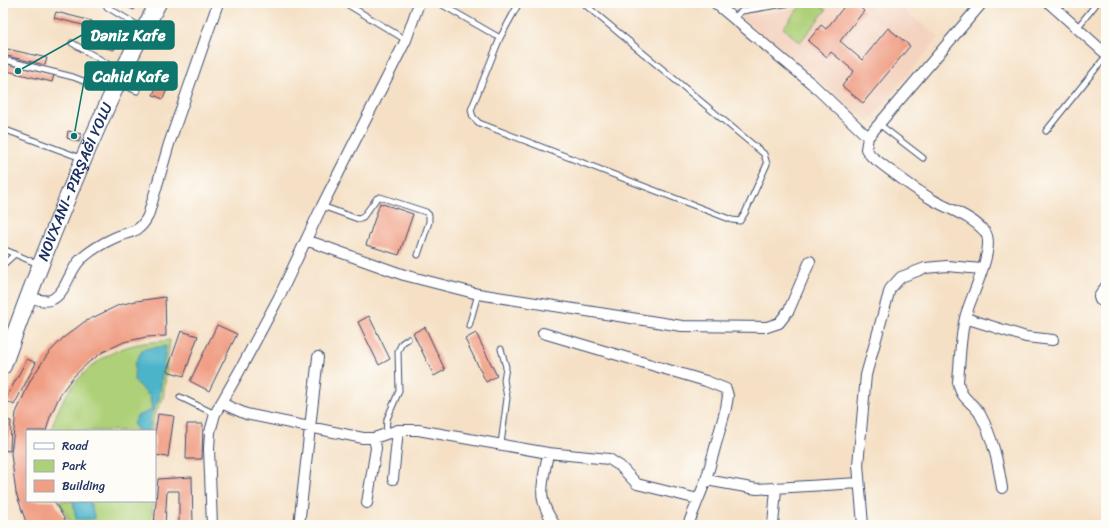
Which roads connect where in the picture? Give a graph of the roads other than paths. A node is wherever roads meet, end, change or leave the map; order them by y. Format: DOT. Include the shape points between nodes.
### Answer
graph roads {
  1 [pos="158,3"];
  2 [pos="218,3"];
  3 [pos="345,3"];
  4 [pos="419,3"];
  5 [pos="439,3"];
  6 [pos="519,3"];
  7 [pos="583,3"];
  8 [pos="715,3"];
  9 [pos="791,3"];
  10 [pos="982,3"];
  11 [pos="1049,3"];
  12 [pos="1097,3"];
  13 [pos="107,7"];
  14 [pos="733,18"];
  15 [pos="1077,28"];
  16 [pos="144,30"];
  17 [pos="500,38"];
  18 [pos="406,40"];
  19 [pos="72,43"];
  20 [pos="1106,55"];
  21 [pos="9,61"];
  22 [pos="118,83"];
  23 [pos="138,91"];
  24 [pos="878,124"];
  25 [pos="3,129"];
  26 [pos="1046,131"];
  27 [pos="868,136"];
  28 [pos="923,158"];
  29 [pos="84,159"];
  30 [pos="322,206"];
  31 [pos="306,240"];
  32 [pos="3,248"];
  33 [pos="15,254"];
  34 [pos="418,255"];
  35 [pos="810,261"];
  36 [pos="3,265"];
  37 [pos="41,265"];
  38 [pos="982,269"];
  39 [pos="1106,286"];
  40 [pos="478,294"];
  41 [pos="29,297"];
  42 [pos="1106,303"];
  43 [pos="965,318"];
  44 [pos="469,326"];
  45 [pos="543,333"];
  46 [pos="408,339"];
  47 [pos="1053,340"];
  48 [pos="501,349"];
  49 [pos="318,356"];
  50 [pos="3,366"];
  51 [pos="180,397"];
  52 [pos="221,403"];
  53 [pos="215,414"];
  54 [pos="311,427"];
  55 [pos="398,430"];
  56 [pos="386,434"];
  57 [pos="374,438"];
  58 [pos="501,444"];
  59 [pos="548,453"];
  60 [pos="393,479"];
  61 [pos="706,480"];
  62 [pos="859,482"];
  63 [pos="1002,488"];
  64 [pos="776,489"];
  65 [pos="698,499"];
  66 [pos="367,503"];
  67 [pos="551,523"];
  68 [pos="212,525"];
  69 [pos="299,525"];
  70 [pos="688,525"];
  71 [pos="773,525"];
  72 [pos="862,525"];
  1 -- 16 [label="main road"];
  2 -- 41 [label="street" via="169,144 148,216 142,226 134,232 115,237 80,260 60,294 51,300"];
  3 -- 18 [label="lane"];
  4 -- 18 [label="street"];
  5 -- 17 [label="lane"];
  6 -- 17 [label="lane"];
  7 -- 17 [label="lane" via="764,154 767,164 740,221 479,122 473,117 471,110"];
  8 -- 14 [label="street"];
  9 -- 14 [label="lane" via="742,11"];
  10 -- 24 [label="street"];
  11 -- 15 [label="street"];
  12 -- 15 [label="lane"];
  13 -- 16 [label="lane"];
  14 -- 27 [label="street" via="812,84"];
  15 -- 20 [label="street"];
  16 -- 22 [label="main road"];
  18 -- 30 [label="street"];
  19 -- 22 [label="lane"];
  20 -- 26 [label="lane"];
  21 -- 22 [label="lane" via="73,77"];
  22 -- 23 [label="lane"];
  22 -- 29 [label="main road"];
  24 -- 27 [label="street"];
  24 -- 28 [label="lane"];
  25 -- 29 [label="lane"];
  27 -- 38 [label="street" via="866,149 871,156 916,190 963,215 986,232 989,248"];
  29 -- 37 [label="main road"];
  30 -- 31 [label="street"];
  30 -- 34 [label="lane" via="358,219 363,217 380,197 426,212 429,215 429,222"];
  31 -- 40 [label="street" via="404,275"];
  31 -- 52 [label="street" via="271,313"];
  32 -- 33 [label="lane"];
  33 -- 36 [label="lane"];
  33 -- 37 [label="lane"];
  35 -- 40 [label="street" via="789,310 779,323 767,327 682,326"];
  37 -- 41 [label="main road"];
  38 -- 43 [label="street"];
  38 -- 62 [label="street" via="947,266 925,268 901,277 890,289 866,374 858,465"];
  39 -- 42 [label="street" via="1099,297"];
  40 -- 44 [label="lane"];
  41 -- 50 [label="main road"];
  43 -- 47 [label="street" via="1026,337"];
  43 -- 63 [label="street" via="958,382 960,392 982,418 995,448"];
  45 -- 61 [label="street" via="726,389 726,408"];
  46 -- 56 [label="lane" via="402,343 398,351 399,391 387,419"];
  48 -- 58 [label="lane" via="506,367 504,380 507,398"];
  49 -- 54 [label="street"];
  51 -- 53 [label="lane"];
  52 -- 53 [label="street"];
  52 -- 54 [label="street" via="246,414"];
  53 -- 68 [label="street" via="209,449"];
  54 -- 57 [label="street"];
  54 -- 69 [label="street"];
  55 -- 56 [label="street"];
  55 -- 58 [label="street" via="446,433"];
  55 -- 60 [label="street"];
  56 -- 57 [label="street"];
  57 -- 66 [label="street" via="376,448"];
  58 -- 59 [label="street"];
  59 -- 65 [label="street" via="609,459 620,466 637,484"];
  59 -- 67 [label="street" via="541,499"];
  61 -- 64 [label="street" via="736,487"];
  61 -- 65 [label="street"];
  62 -- 64 [label="street"];
  62 -- 72 [label="street"];
  64 -- 71 [label="street"];
  65 -- 70 [label="street"];
}
